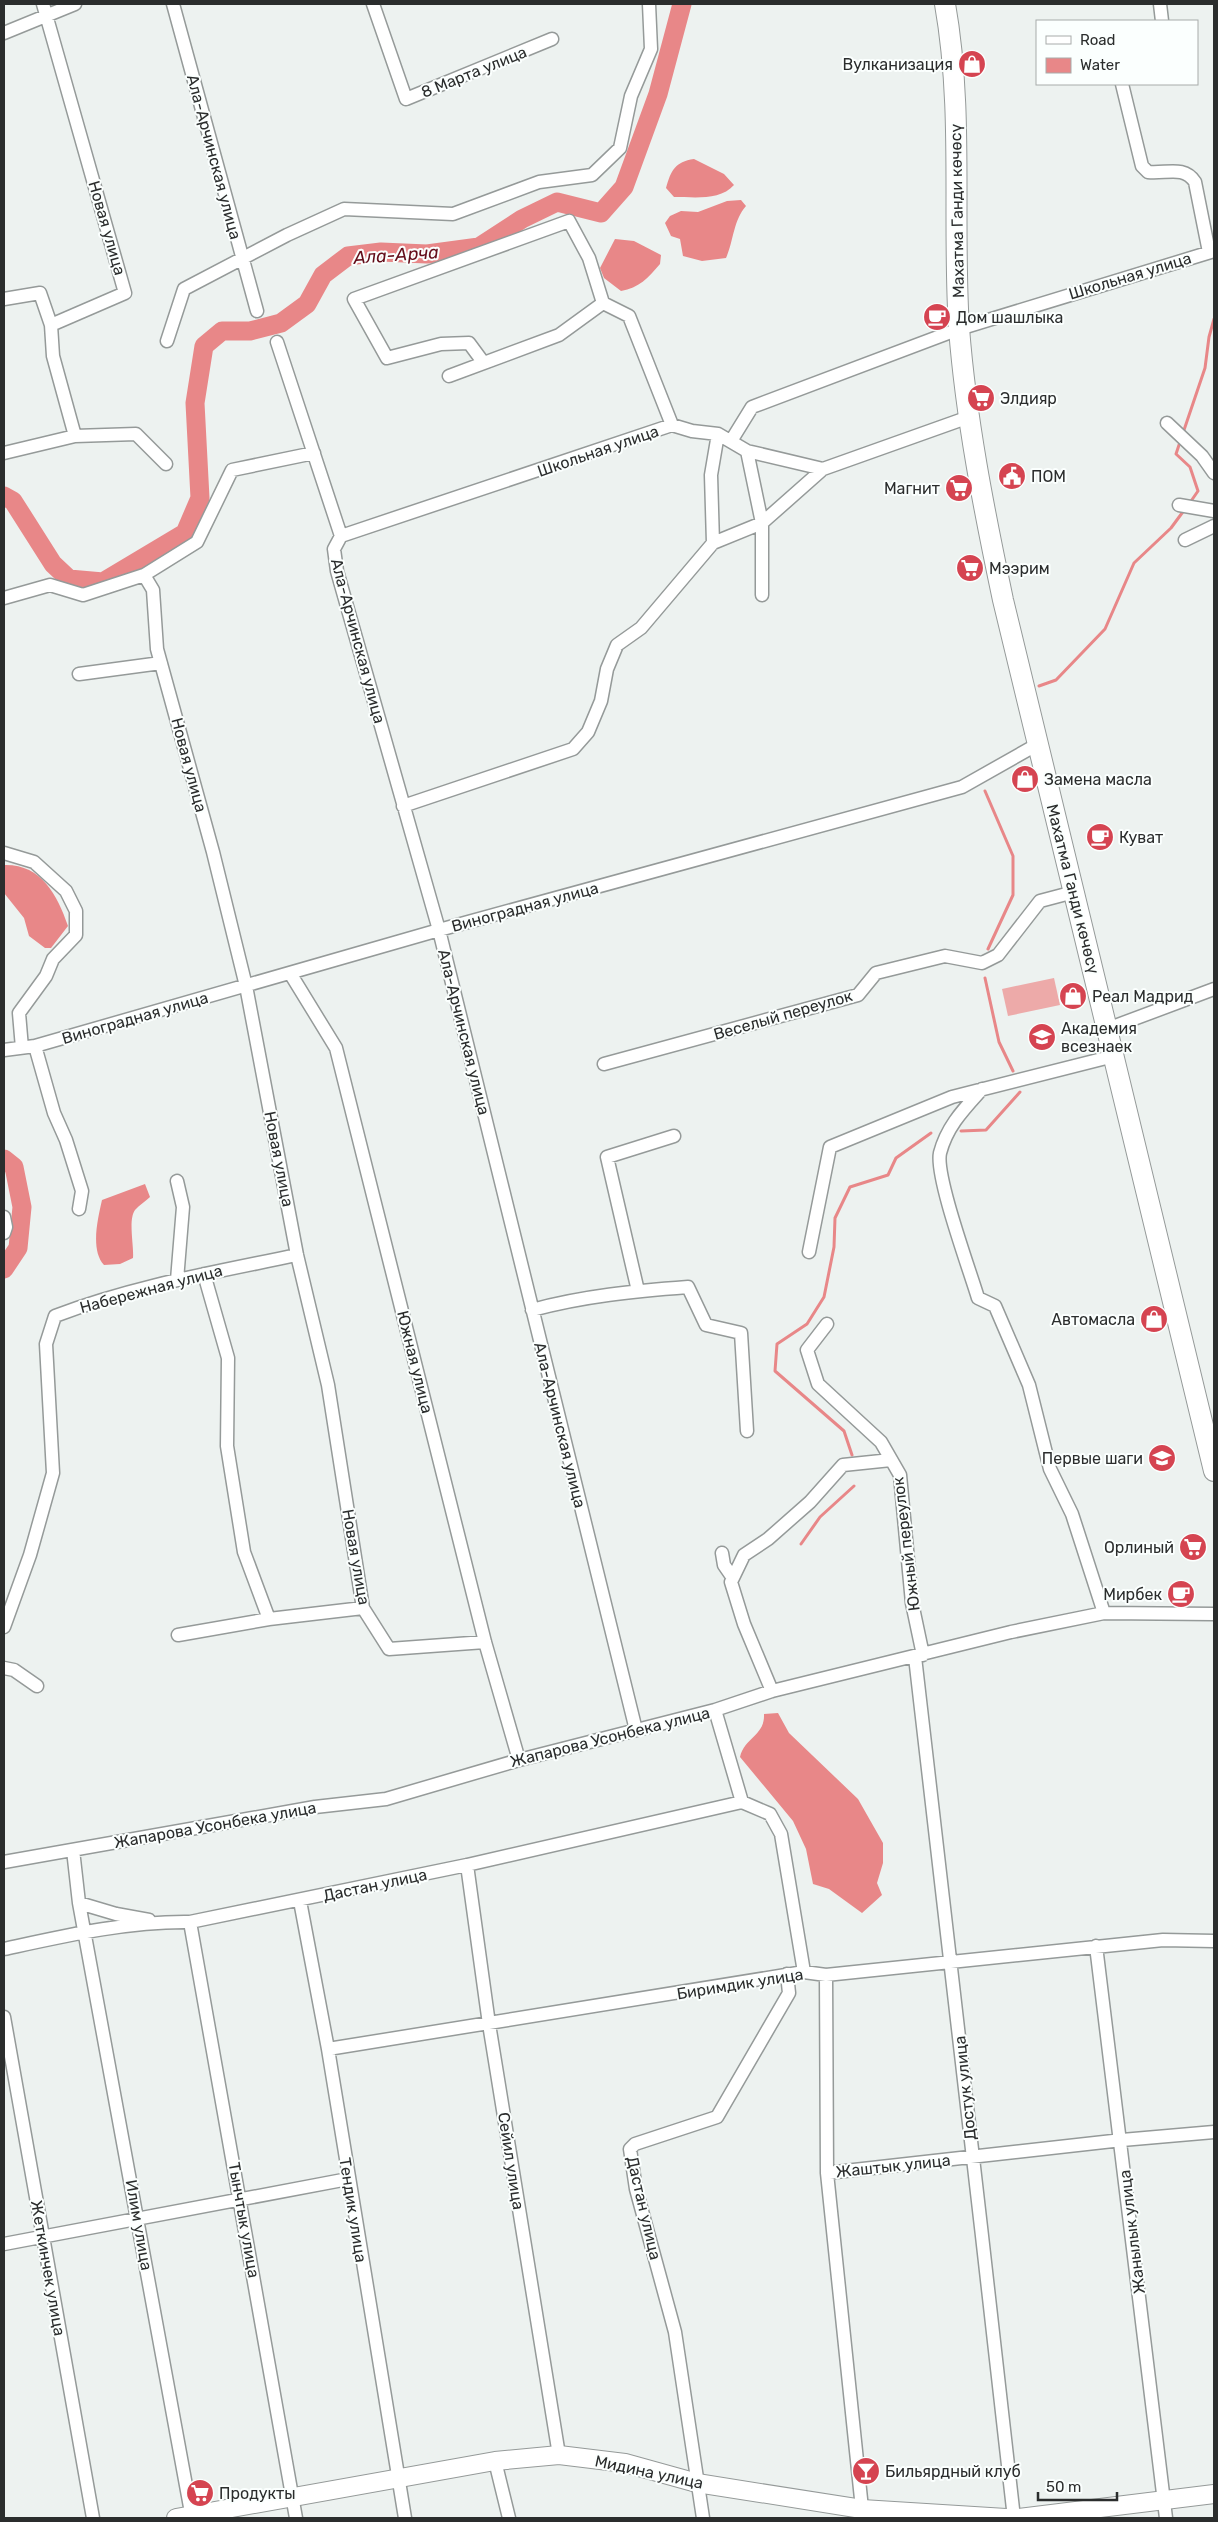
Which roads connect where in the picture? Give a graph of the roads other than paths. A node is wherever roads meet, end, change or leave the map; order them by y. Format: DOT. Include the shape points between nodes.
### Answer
graph roads {
  1 [pos="75,4"];
  2 [pos="173,4"];
  3 [pos="373,4"];
  4 [pos="649,4"];
  5 [pos="944,4"];
  6 [pos="1160,4"];
  7 [pos="45,10"];
  8 [pos="1162,20"];
  9 [pos="4,33"];
  10 [pos="552,40"];
  11 [pos="1122,85"];
  12 [pos="1212,251"];
  13 [pos="242,259"];
  14 [pos="4,299"];
  15 [pos="604,303"];
  16 [pos="257,311"];
  17 [pos="51,325"];
  18 [pos="960,328"];
  19 [pos="167,340"];
  20 [pos="277,342"];
  21 [pos="483,362"];
  22 [pos="449,376"];
  23 [pos="970,417"];
  24 [pos="1167,422"];
  25 [pos="672,426"];
  26 [pos="718,434"];
  27 [pos="75,436"];
  28 [pos="731,441"];
  29 [pos="747,451"];
  30 [pos="4,453"];
  31 [pos="314,453"];
  32 [pos="166,464"];
  33 [pos="823,469"];
  34 [pos="1214,473"];
  35 [pos="1179,504"];
  36 [pos="1214,511"];
  37 [pos="762,523"];
  38 [pos="1214,526"];
  39 [pos="341,536"];
  40 [pos="1185,540"];
  41 [pos="713,543"];
  42 [pos="144,575"];
  43 [pos="762,595"];
  44 [pos="4,598"];
  45 [pos="162,663"];
  46 [pos="79,674"];
  47 [pos="1038,744"];
  48 [pos="403,806"];
  49 [pos="4,853"];
  50 [pos="1074,892"];
  51 [pos="439,930"];
  52 [pos="290,973"];
  53 [pos="246,986"];
  54 [pos="1214,989"];
  55 [pos="1107,1029"];
  56 [pos="35,1046"];
  57 [pos="22,1048"];
  58 [pos="4,1050"];
  59 [pos="1114,1056"];
  60 [pos="604,1064"];
  61 [pos="982,1089"];
  62 [pos="674,1136"];
  63 [pos="177,1181"];
  64 [pos="79,1209"];
  65 [pos="4,1217"];
  66 [pos="4,1233"];
  67 [pos="809,1252"];
  68 [pos="297,1255"];
  69 [pos="204,1274"];
  70 [pos="178,1280"];
  71 [pos="638,1291"];
  72 [pos="532,1310"];
  73 [pos="828,1324"];
  74 [pos="748,1432"];
  75 [pos="891,1460"];
  76 [pos="1214,1471"];
  77 [pos="722,1553"];
  78 [pos="733,1578"];
  79 [pos="362,1608"];
  80 [pos="1104,1613"];
  81 [pos="1214,1614"];
  82 [pos="269,1619"];
  83 [pos="4,1627"];
  84 [pos="178,1635"];
  85 [pos="485,1642"];
  86 [pos="919,1656"];
  87 [pos="4,1668"];
  88 [pos="37,1686"];
  89 [pos="772,1691"];
  90 [pos="716,1710"];
  91 [pos="636,1730"];
  92 [pos="519,1760"];
  93 [pos="742,1802"];
  94 [pos="73,1850"];
  95 [pos="4,1862"];
  96 [pos="467,1865"];
  97 [pos="300,1901"];
  98 [pos="79,1903"];
  99 [pos="172,1922"];
  100 [pos="190,1922"];
  101 [pos="86,1932"];
  102 [pos="1214,1941"];
  103 [pos="1096,1946"];
  104 [pos="4,1949"];
  105 [pos="952,1962"];
  106 [pos="804,1972"];
  107 [pos="787,1974"];
  108 [pos="826,1975"];
  109 [pos="4,2017"];
  110 [pos="489,2024"];
  111 [pos="328,2049"];
  112 [pos="1214,2132"];
  113 [pos="1122,2140"];
  114 [pos="972,2157"];
  115 [pos="827,2173"];
  116 [pos="348,2179"];
  117 [pos="241,2200"];
  118 [pos="137,2219"];
  119 [pos="42,2236"];
  120 [pos="4,2244"];
  121 [pos="559,2455"];
  122 [pos="495,2461"];
  123 [pos="398,2479"];
  124 [pos="697,2483"];
  125 [pos="1214,2494"];
  126 [pos="292,2498"];
  127 [pos="1164,2500"];
  128 [pos="863,2514"];
  129 [pos="186,2517"];
  130 [pos="93,2518"];
  131 [pos="296,2518"];
  132 [pos="405,2518"];
  133 [pos="509,2518"];
  134 [pos="703,2518"];
  135 [pos="1006,2518"];
  136 [pos="1014,2518"];
  137 [pos="1019,2518"];
  138 [pos="1166,2518"];
  1 -- 7 [label="street"];
  2 -- 13 [label="street, Ала-Арчинская улица"];
  3 -- 10 [label="street, 8 Марта улица" via="406,99"];
  4 -- 13 [label="street" via="651,49 631,96 620,148 592,175 539,182 453,214 344,209"];
  5 -- 18 [label="main road, Махатма Ганди көчөсү" via="955,86"];
  6 -- 8 [label="street"];
  7 -- 9 [label="street"];
  7 -- 17 [label="street, Новая улица" via="125,293"];
  11 -- 12 [label="street" via="1142,166 1148,172 1181,171 1189,174 1195,182"];
  12 -- 18 [label="street, Школьная улица"];
  13 -- 16 [label="street, Ала-Арчинская улица"];
  13 -- 19 [label="street" via="184,289"];
  14 -- 17 [label="street" via="40,293"];
  15 -- 21 [label="street" via="559,335"];
  15 -- 21 [label="street" via="589,258 569,220 354,299 387,358 441,344 469,343"];
  15 -- 25 [label="street" via="629,316"];
  17 -- 27 [label="street" via="53,356"];
  18 -- 23 [label="main road, Махатма Ганди көчөсү"];
  18 -- 28 [label="street, Школьная улица" via="752,406"];
  20 -- 31 [label="street, Ала-Арчинская улица"];
  21 -- 22 [label="street"];
  23 -- 33 [label="street"];
  23 -- 47 [label="main road, Махатма Ганди көчөсү" via="984,513"];
  24 -- 34 [label="street" via="1202,456"];
  25 -- 26 [label="street, Школьная улица"];
  25 -- 39 [label="street, Школьная улица"];
  26 -- 28 [label="street, Школьная улица"];
  26 -- 41 [label="street" via="711,475"];
  27 -- 30 [label="street"];
  27 -- 32 [label="street" via="136,434"];
  28 -- 29 [label="street, Школьная улица"];
  29 -- 33 [label="street, Школьная улица"];
  29 -- 37 [label="street"];
  31 -- 39 [label="street, Ала-Арчинская улица"];
  31 -- 42 [label="street" via="232,470 198,542"];
  33 -- 37 [label="street"];
  35 -- 36 [label="street"];
  37 -- 41 [label="street"];
  37 -- 43 [label="street"];
  38 -- 40 [label="street"];
  39 -- 48 [label="street, Ала-Арчинская улица" via="334,548 337,572"];
  41 -- 48 [label="street" via="641,628 616,645 607,668 601,701 588,732 573,748"];
  42 -- 44 [label="street" via="83,595 50,585"];
  42 -- 45 [label="street, Новая улица" via="153,590"];
  45 -- 46 [label="street"];
  45 -- 53 [label="street, Новая улица"];
  47 -- 50 [label="main road, Махатма Ганди көчөсү"];
  47 -- 51 [label="street, Виноградная улица" via="962,786"];
  48 -- 51 [label="street, Ала-Арчинская улица"];
  49 -- 57 [label="street" via="34,862 66,891 76,911 76,935 53,959 46,976 19,1013"];
  50 -- 55 [label="main road, Махатма Ганди көчөсү"];
  50 -- 60 [label="street, Веселый переулок" via="1040,901 998,955 982,962 945,956 876,974 858,995"];
  51 -- 52 [label="street, Виноградная улица"];
  51 -- 72 [label="street, Ала-Арчинская улица"];
  52 -- 53 [label="street, Виноградная улица"];
  52 -- 85 [label="street, Южная улица" via="336,1048"];
  53 -- 56 [label="street, Виноградная улица"];
  53 -- 68 [label="street, Новая улица"];
  54 -- 55 [label="street"];
  55 -- 59 [label="main road, Махатма Ганди көчөсү"];
  56 -- 57 [label="street, Виноградная улица"];
  56 -- 64 [label="street" via="54,1114 82,1191"];
  57 -- 58 [label="street, Виноградная улица"];
  59 -- 61 [label="street"];
  59 -- 76 [label="main road, Махатма Ганди көчөсү"];
  61 -- 67 [label="street" via="952,1097 830,1147"];
  61 -- 80 [label="street" via="952,1123 940,1155 945,1192 978,1298 995,1306 1029,1385 1050,1469 1072,1514"];
  62 -- 71 [label="street" via="606,1157"];
  63 -- 70 [label="street" via="183,1207"];
  65 -- 66 [label="street"];
  68 -- 69 [label="street, Набережная улица"];
  68 -- 79 [label="street, Новая улица" via="328,1385"];
  69 -- 70 [label="street, Набережная улица"];
  69 -- 82 [label="street" via="228,1358 227,1446 244,1552"];
  70 -- 83 [label="street, Набережная улица" via="94,1301 55,1316 46,1344 53,1473 30,1555"];
  71 -- 72 [label="street" via="559,1302"];
  71 -- 74 [label="street" via="688,1287 706,1325 741,1333"];
  72 -- 91 [label="street, Ала-Арчинская улица"];
  73 -- 75 [label="street, Южный переулок" via="807,1350 818,1384 881,1442"];
  75 -- 78 [label="street" via="843,1465 810,1502 768,1539 744,1555"];
  75 -- 86 [label="street, Южный переулок" via="900,1475"];
  77 -- 78 [label="street" via="724,1565"];
  78 -- 89 [label="street" via="731,1582 744,1624"];
  79 -- 82 [label="street"];
  79 -- 85 [label="street, Новая улица" via="388,1649"];
  80 -- 81 [label="street, Жапарова Усонбека улица"];
  80 -- 86 [label="street, Жапарова Усонбека улица" via="1011,1632"];
  82 -- 84 [label="street"];
  85 -- 92 [label="street, Южная улица"];
  86 -- 89 [label="street, Жапарова Усонбека улица"];
  86 -- 105 [label="street, Достук улица"];
  87 -- 88 [label="street" via="14,1670"];
  89 -- 90 [label="street, Жапарова Усонбека улица"];
  90 -- 91 [label="street, Жапарова Усонбека улица"];
  90 -- 93 [label="street"];
  91 -- 92 [label="street, Жапарова Усонбека улица"];
  92 -- 94 [label="street, Жапарова Усонбека улица" via="386,1800 315,1807"];
  93 -- 96 [label="street, Дастан улица"];
  93 -- 106 [label="street" via="770,1814 781,1834"];
  94 -- 95 [label="street, Жапарова Усонбека улица"];
  94 -- 98 [label="street, Илим улица"];
  96 -- 97 [label="street, Дастан улица"];
  96 -- 110 [label="street, Сейил улица"];
  97 -- 100 [label="street, Дастан улица"];
  97 -- 111 [label="street, Тендик улица"];
  98 -- 99 [label="street" via="136,1918"];
  98 -- 101 [label="street, Илим улица"];
  99 -- 100 [label="street, Дастан улица"];
  99 -- 101 [label="street, Дастан улица"];
  100 -- 117 [label="street, Тынчтык улица"];
  101 -- 104 [label="street, Дастан улица"];
  101 -- 118 [label="street, Илим улица"];
  102 -- 103 [label="street, Биримдик улица" via="1163,1940"];
  103 -- 105 [label="street, Биримдик улица"];
  103 -- 113 [label="street, Жанылык улица"];
  105 -- 108 [label="street, Биримдик улица"];
  105 -- 114 [label="street, Достук улица"];
  106 -- 107 [label="street, Биримдик улица"];
  106 -- 108 [label="street, Биримдик улица"];
  107 -- 110 [label="street, Биримдик улица"];
  107 -- 124 [label="street, Дастан улица" via="789,1993 717,2117 630,2148 636,2189 675,2332"];
  108 -- 115 [label="street"];
  109 -- 119 [label="street, Жеткинчек улица"];
  110 -- 111 [label="street, Биримдик улица"];
  110 -- 121 [label="street, Сейил улица"];
  111 -- 116 [label="street, Тендик улица"];
  112 -- 113 [label="street, Жаштык улица"];
  113 -- 114 [label="street, Жаштык улица"];
  113 -- 127 [label="street, Жанылык улица"];
  114 -- 115 [label="street, Жаштык улица"];
  114 -- 136 [label="street, Достук улица"];
  115 -- 128 [label="street, Жаштык улица"];
  116 -- 117 [label="street"];
  116 -- 123 [label="street, Тендик улица"];
  117 -- 118 [label="street"];
  117 -- 126 [label="street, Тынчтык улица"];
  118 -- 119 [label="street"];
  118 -- 129 [label="street, Илим улица"];
  119 -- 120 [label="street"];
  119 -- 130 [label="street, Жеткинчек улица"];
  121 -- 122 [label="street, Мидина улица"];
  121 -- 124 [label="street, Мидина улица" via="625,2463"];
  122 -- 123 [label="street, Мидина улица"];
  122 -- 133 [label="street"];
  123 -- 126 [label="street, Мидина улица"];
  123 -- 132 [label="street, Тендик улица"];
  124 -- 128 [label="street, Мидина улица"];
  124 -- 134 [label="street, Дастан улица"];
  125 -- 127 [label="street"];
  126 -- 129 [label="street, Мидина улица"];
  126 -- 131 [label="street, Тынчтык улица"];
  127 -- 137 [label="street"];
  127 -- 138 [label="street, Жанылык улица"];
  128 -- 135 [label="street, Мидина улица"];
}
